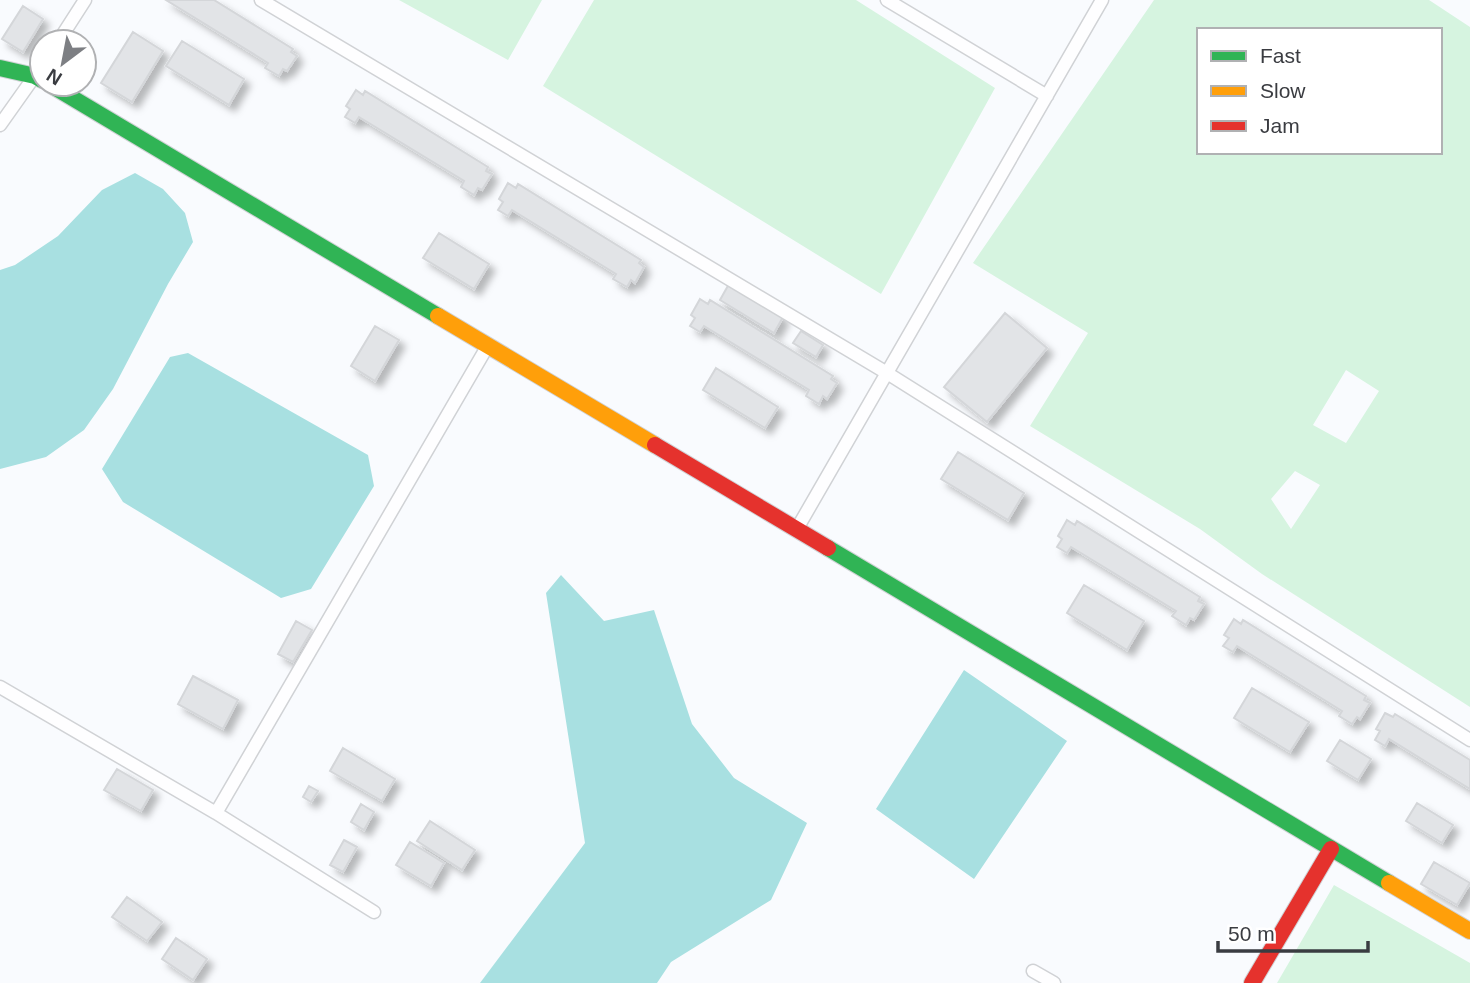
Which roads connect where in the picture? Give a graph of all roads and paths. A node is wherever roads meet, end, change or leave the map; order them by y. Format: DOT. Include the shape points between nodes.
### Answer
graph roads {
  1 [pos="85,0"];
  2 [pos="887,0"];
  3 [pos="1102,0"];
  4 [pos="270,2"];
  5 [pos="67,28"];
  6 [pos="0,68"];
  7 [pos="28,73"];
  8 [pos="28,92"];
  9 [pos="1047,96"];
  10 [pos="78,98"];
  11 [pos="0,125"];
  12 [pos="488,346"];
  13 [pos="887,373"];
  14 [pos="796,530"];
  15 [pos="0,687"];
  16 [pos="1470,740"];
  17 [pos="216,813"];
  18 [pos="1331,849"];
  19 [pos="374,912"];
  20 [pos="1470,931"];
  21 [pos="1033,971"];
  22 [pos="1054,983"];
  23 [pos="1252,983"];
  1 -- 5 [label="lane"];
  2 -- 9 [label="lane"];
  3 -- 9 [label="lane"];
  4 -- 13 [label="lane"];
  6 -- 7 [label="street"];
  8 -- 11 [label="lane"];
  9 -- 13 [label="lane"];
  10 -- 12 [label="street"];
  12 -- 14 [label="street"];
  12 -- 17 [label="lane"];
  13 -- 14 [label="lane"];
  13 -- 16 [label="lane"];
  14 -- 18 [label="street"];
  15 -- 17 [label="lane"];
  17 -- 19 [label="lane"];
  18 -- 20 [label="street"];
  18 -- 23 [label="street"];
  21 -- 22 [label="lane"];
}
